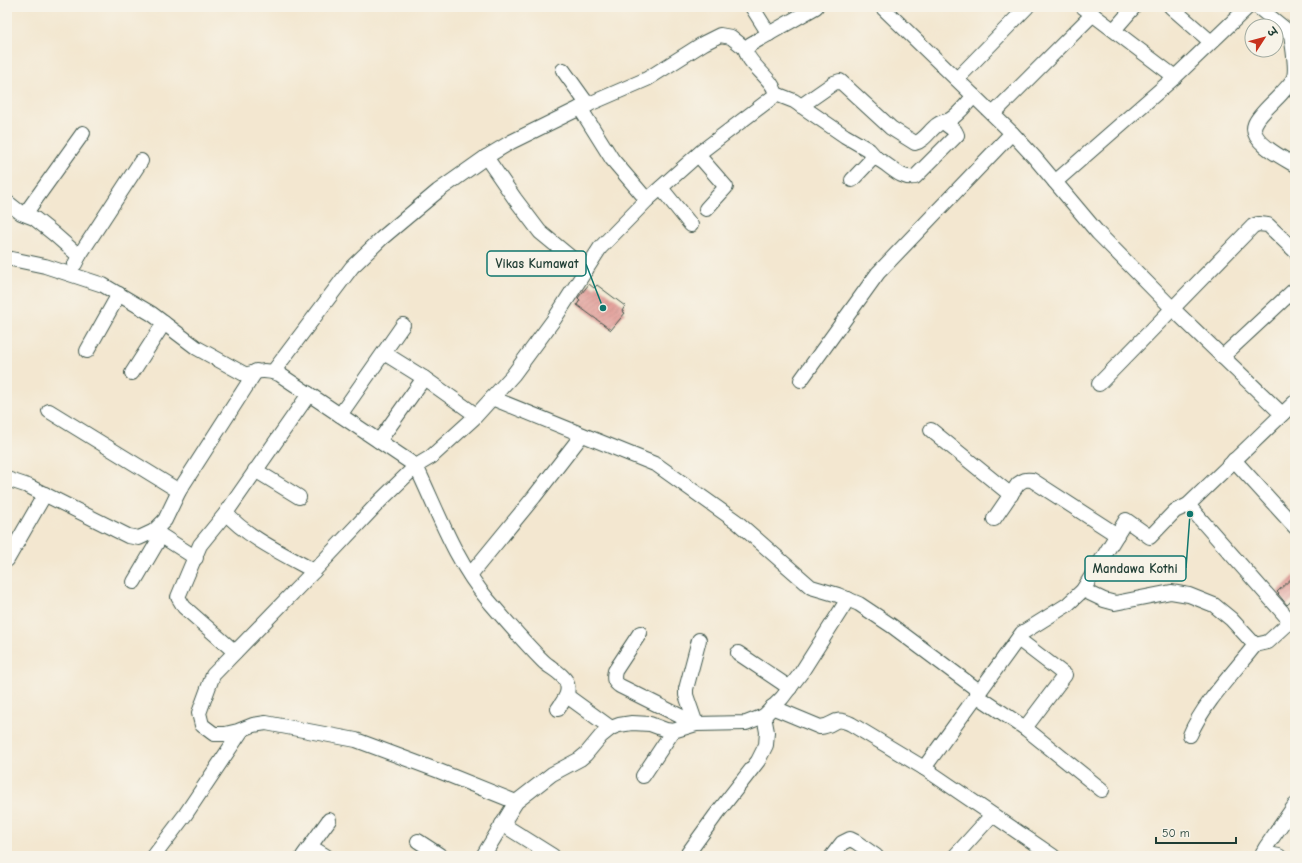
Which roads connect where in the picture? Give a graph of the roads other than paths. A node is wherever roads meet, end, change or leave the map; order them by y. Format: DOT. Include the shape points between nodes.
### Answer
graph roads {
  1 [pos="752,7"];
  2 [pos="816,7"];
  3 [pos="882,7"];
  4 [pos="1027,7"];
  5 [pos="1134,7"];
  6 [pos="1171,7"];
  7 [pos="1248,7"];
  8 [pos="1258,7"];
  9 [pos="1088,11"];
  10 [pos="1114,30"];
  11 [pos="769,34"];
  12 [pos="1293,35"];
  13 [pos="1211,42"];
  14 [pos="746,49"];
  15 [pos="563,70"];
  16 [pos="1175,77"];
  17 [pos="957,79"];
  18 [pos="776,94"];
  19 [pos="974,96"];
  20 [pos="801,106"];
  21 [pos="584,107"];
  22 [pos="993,114"];
  23 [pos="943,122"];
  24 [pos="83,133"];
  25 [pos="1012,133"];
  26 [pos="698,155"];
  27 [pos="486,157"];
  28 [pos="877,159"];
  29 [pos="141,161"];
  30 [pos="1295,165"];
  31 [pos="852,180"];
  32 [pos="1055,182"];
  33 [pos="661,188"];
  34 [pos="647,200"];
  35 [pos="7,202"];
  36 [pos="706,209"];
  37 [pos="25,214"];
  38 [pos="691,225"];
  39 [pos="1295,251"];
  40 [pos="79,256"];
  41 [pos="7,258"];
  42 [pos="586,270"];
  43 [pos="71,274"];
  44 [pos="1295,288"];
  45 [pos="119,294"];
  46 [pos="1172,309"];
  47 [pos="164,323"];
  48 [pos="403,325"];
  49 [pos="86,351"];
  50 [pos="384,352"];
  51 [pos="1222,357"];
  52 [pos="256,371"];
  53 [pos="273,372"];
  54 [pos="132,374"];
  55 [pos="424,378"];
  56 [pos="801,380"];
  57 [pos="1099,384"];
  58 [pos="309,394"];
  59 [pos="492,398"];
  60 [pos="1290,410"];
  61 [pos="49,411"];
  62 [pos="340,415"];
  63 [pos="476,415"];
  64 [pos="931,430"];
  65 [pos="582,435"];
  66 [pos="379,441"];
  67 [pos="1234,460"];
  68 [pos="416,466"];
  69 [pos="255,470"];
  70 [pos="7,478"];
  71 [pos="179,491"];
  72 [pos="45,494"];
  73 [pos="1011,495"];
  74 [pos="299,497"];
  75 [pos="1188,504"];
  76 [pos="226,513"];
  77 [pos="994,519"];
  78 [pos="1295,527"];
  79 [pos="157,534"];
  80 [pos="1117,535"];
  81 [pos="196,558"];
  82 [pos="7,560"];
  83 [pos="314,571"];
  84 [pos="470,575"];
  85 [pos="134,582"];
  86 [pos="1083,590"];
  87 [pos="848,599"];
  88 [pos="1293,619"];
  89 [pos="640,633"];
  90 [pos="1018,639"];
  91 [pos="699,640"];
  92 [pos="1255,645"];
  93 [pos="235,652"];
  94 [pos="738,653"];
  95 [pos="790,688"];
  96 [pos="978,693"];
  97 [pos="567,696"];
  98 [pos="558,708"];
  99 [pos="768,712"];
  100 [pos="692,724"];
  101 [pos="611,728"];
  102 [pos="1025,728"];
  103 [pos="242,730"];
  104 [pos="673,731"];
  105 [pos="1190,735"];
  106 [pos="924,768"];
  107 [pos="643,776"];
  108 [pos="1102,790"];
  109 [pos="516,802"];
  110 [pos="1295,805"];
  111 [pos="992,814"];
  112 [pos="329,820"];
  113 [pos="502,824"];
  114 [pos="418,841"];
  115 [pos="307,852"];
  116 [pos="1262,854"];
  117 [pos="154,856"];
  118 [pos="326,856"];
  119 [pos="441,856"];
  120 [pos="483,856"];
  121 [pos="553,856"];
  122 [pos="686,856"];
  123 [pos="832,856"];
  124 [pos="876,856"];
  125 [pos="955,856"];
  126 [pos="1053,856"];
  127 [pos="1279,856"];
  1 -- 11 [label="street"];
  2 -- 11 [label="street"];
  3 -- 17 [label="street"];
  4 -- 17 [label="street"];
  5 -- 10 [label="street"];
  6 -- 13 [label="street"];
  7 -- 13 [label="street"];
  8 -- 12 [label="street"];
  9 -- 10 [label="street"];
  9 -- 22 [label="street"];
  10 -- 16 [label="street"];
  11 -- 14 [label="street"];
  12 -- 30 [label="street" via="1294,77 1255,124 1254,131 1262,144"];
  13 -- 16 [label="street"];
  14 -- 18 [label="street" via="746,54"];
  14 -- 21 [label="street" via="731,37 720,35 647,78"];
  15 -- 21 [label="street"];
  16 -- 32 [label="street"];
  17 -- 19 [label="street"];
  18 -- 20 [label="street"];
  18 -- 26 [label="street"];
  19 -- 22 [label="street"];
  19 -- 23 [label="street" via="954,117"];
  20 -- 23 [label="street" via="838,81 890,128 913,143 919,142 936,125"];
  20 -- 28 [label="street" via="869,150"];
  21 -- 27 [label="street"];
  21 -- 34 [label="street" via="612,159"];
  22 -- 25 [label="street"];
  23 -- 28 [label="street" via="957,135 915,177 909,178 898,173"];
  24 -- 37 [label="street"];
  25 -- 32 [label="street"];
  25 -- 56 [label="street" via="878,273"];
  26 -- 33 [label="street"];
  26 -- 36 [label="street" via="726,187"];
  27 -- 42 [label="street" via="540,232"];
  27 -- 53 [label="street" via="438,191 352,267"];
  28 -- 31 [label="street" via="871,160"];
  29 -- 40 [label="street"];
  32 -- 46 [label="street" via="1098,233"];
  33 -- 34 [label="street"];
  33 -- 38 [label="street"];
  34 -- 42 [label="street" via="600,248"];
  35 -- 37 [label="street"];
  37 -- 40 [label="street" via="34,218"];
  39 -- 46 [label="street" via="1268,225 1253,226"];
  40 -- 43 [label="street"];
  41 -- 43 [label="street"];
  42 -- 59 [label="street" via="555,318 513,375"];
  43 -- 45 [label="street" via="103,285"];
  44 -- 51 [label="street"];
  45 -- 47 [label="street"];
  45 -- 49 [label="street"];
  46 -- 51 [label="street"];
  46 -- 57 [label="street"];
  47 -- 52 [label="street" via="197,348 246,375"];
  47 -- 54 [label="street"];
  48 -- 50 [label="street"];
  50 -- 55 [label="street"];
  50 -- 62 [label="street"];
  51 -- 60 [label="street"];
  52 -- 53 [label="street"];
  52 -- 71 [label="street"];
  53 -- 58 [label="street"];
  55 -- 63 [label="street"];
  55 -- 66 [label="street"];
  58 -- 62 [label="street"];
  58 -- 69 [label="street"];
  59 -- 63 [label="street"];
  59 -- 65 [label="street"];
  60 -- 67 [label="street"];
  61 -- 71 [label="street"];
  62 -- 66 [label="street"];
  63 -- 68 [label="street" via="431,458"];
  64 -- 73 [label="street"];
  65 -- 84 [label="street"];
  65 -- 87 [label="street" via="657,465 737,522 811,587"];
  66 -- 68 [label="street"];
  67 -- 75 [label="street"];
  67 -- 78 [label="street"];
  68 -- 83 [label="street"];
  68 -- 84 [label="street" via="446,533"];
  69 -- 74 [label="street"];
  69 -- 76 [label="street"];
  70 -- 72 [label="street"];
  71 -- 79 [label="street"];
  72 -- 79 [label="street" via="128,536 139,538"];
  72 -- 82 [label="street"];
  73 -- 77 [label="street"];
  73 -- 80 [label="street" via="1022,481 1032,480"];
  75 -- 80 [label="street" via="1175,510 1150,537 1126,520"];
  75 -- 88 [label="street"];
  76 -- 81 [label="street" via="200,545"];
  76 -- 83 [label="street" via="242,528"];
  79 -- 81 [label="street"];
  79 -- 85 [label="street"];
  80 -- 86 [label="street"];
  81 -- 93 [label="street" via="178,597 184,607"];
  83 -- 93 [label="street"];
  84 -- 97 [label="street" via="534,652 560,673 566,681"];
  86 -- 90 [label="street" via="1067,605"];
  86 -- 92 [label="street" via="1115,603 1171,592 1189,595 1214,605"];
  87 -- 95 [label="street"];
  87 -- 96 [label="street" via="892,626"];
  88 -- 92 [label="street" via="1268,642"];
  89 -- 100 [label="street" via="615,671 615,682"];
  90 -- 96 [label="street"];
  90 -- 102 [label="street" via="1065,675"];
  91 -- 100 [label="street" via="686,689"];
  92 -- 105 [label="street" via="1210,702"];
  93 -- 103 [label="street" via="212,675 199,713 202,725 214,734"];
  94 -- 95 [label="street"];
  95 -- 99 [label="street"];
  96 -- 102 [label="street"];
  96 -- 106 [label="street"];
  97 -- 98 [label="street"];
  97 -- 101 [label="street"];
  99 -- 100 [label="street" via="746,723"];
  99 -- 106 [label="street" via="820,727 842,720"];
  99 -- 122 [label="street" via="766,745 758,762"];
  100 -- 104 [label="street"];
  101 -- 104 [label="street" via="632,723 650,724"];
  101 -- 109 [label="street" via="580,759 552,774"];
  102 -- 108 [label="street"];
  103 -- 109 [label="street" via="266,723 356,740"];
  103 -- 117 [label="street"];
  104 -- 107 [label="street"];
  106 -- 111 [label="street"];
  109 -- 113 [label="street"];
  110 -- 116 [label="street"];
  111 -- 125 [label="street"];
  111 -- 126 [label="street"];
  112 -- 115 [label="street"];
  113 -- 120 [label="street"];
  113 -- 121 [label="street"];
  114 -- 119 [label="street"];
  115 -- 118 [label="street"];
  116 -- 127 [label="street"];
  123 -- 124 [label="street" via="842,843 850,839"];
}
